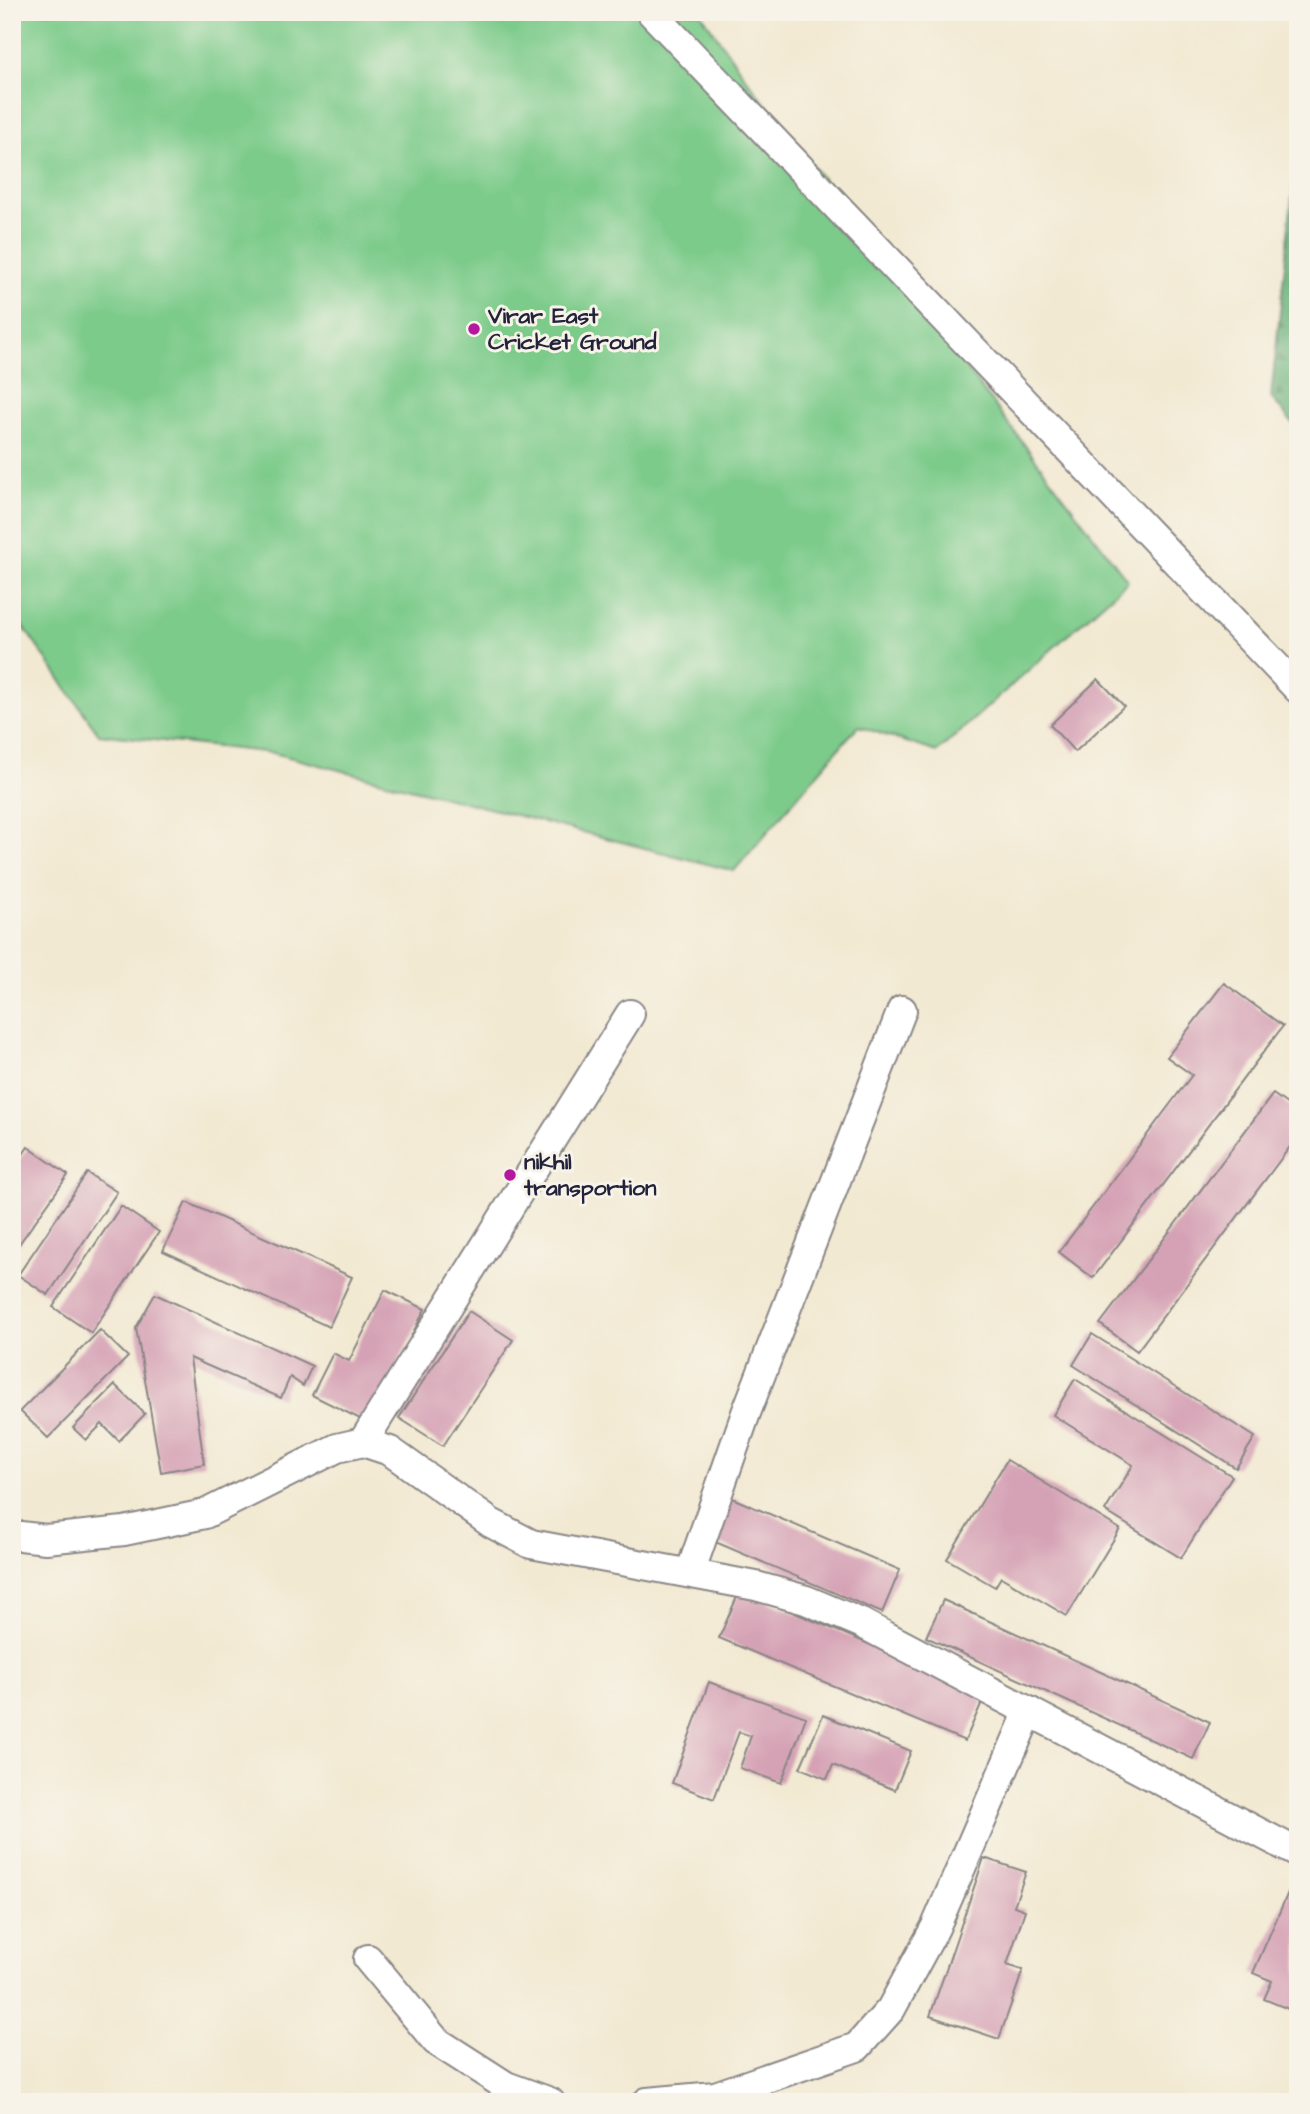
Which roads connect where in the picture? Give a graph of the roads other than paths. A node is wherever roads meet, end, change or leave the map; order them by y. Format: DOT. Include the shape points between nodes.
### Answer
graph roads {
  1 [pos="651,12"];
  2 [pos="1298,689"];
  3 [pos="902,1010"];
  4 [pos="630,1014"];
  5 [pos="363,1442"];
  6 [pos="12,1535"];
  7 [pos="691,1573"];
  8 [pos="1029,1712"];
  9 [pos="1298,1853"];
  10 [pos="368,1959"];
  11 [pos="550,2102"];
  12 [pos="648,2102"];
  1 -- 2 [label="street"];
  3 -- 7 [label="street" via="746,1413"];
  4 -- 5 [label="street"];
  5 -- 6 [label="street" via="337,1448 205,1514 124,1531 46,1539"];
  5 -- 7 [label="street" via="390,1451 491,1523 531,1544"];
  7 -- 8 [label="street" via="806,1600 861,1623"];
  8 -- 9 [label="street"];
  8 -- 12 [label="street" via="935,1928 891,2009 857,2048 715,2096"];
  10 -- 11 [label="street" via="436,2041 506,2086"];
}
